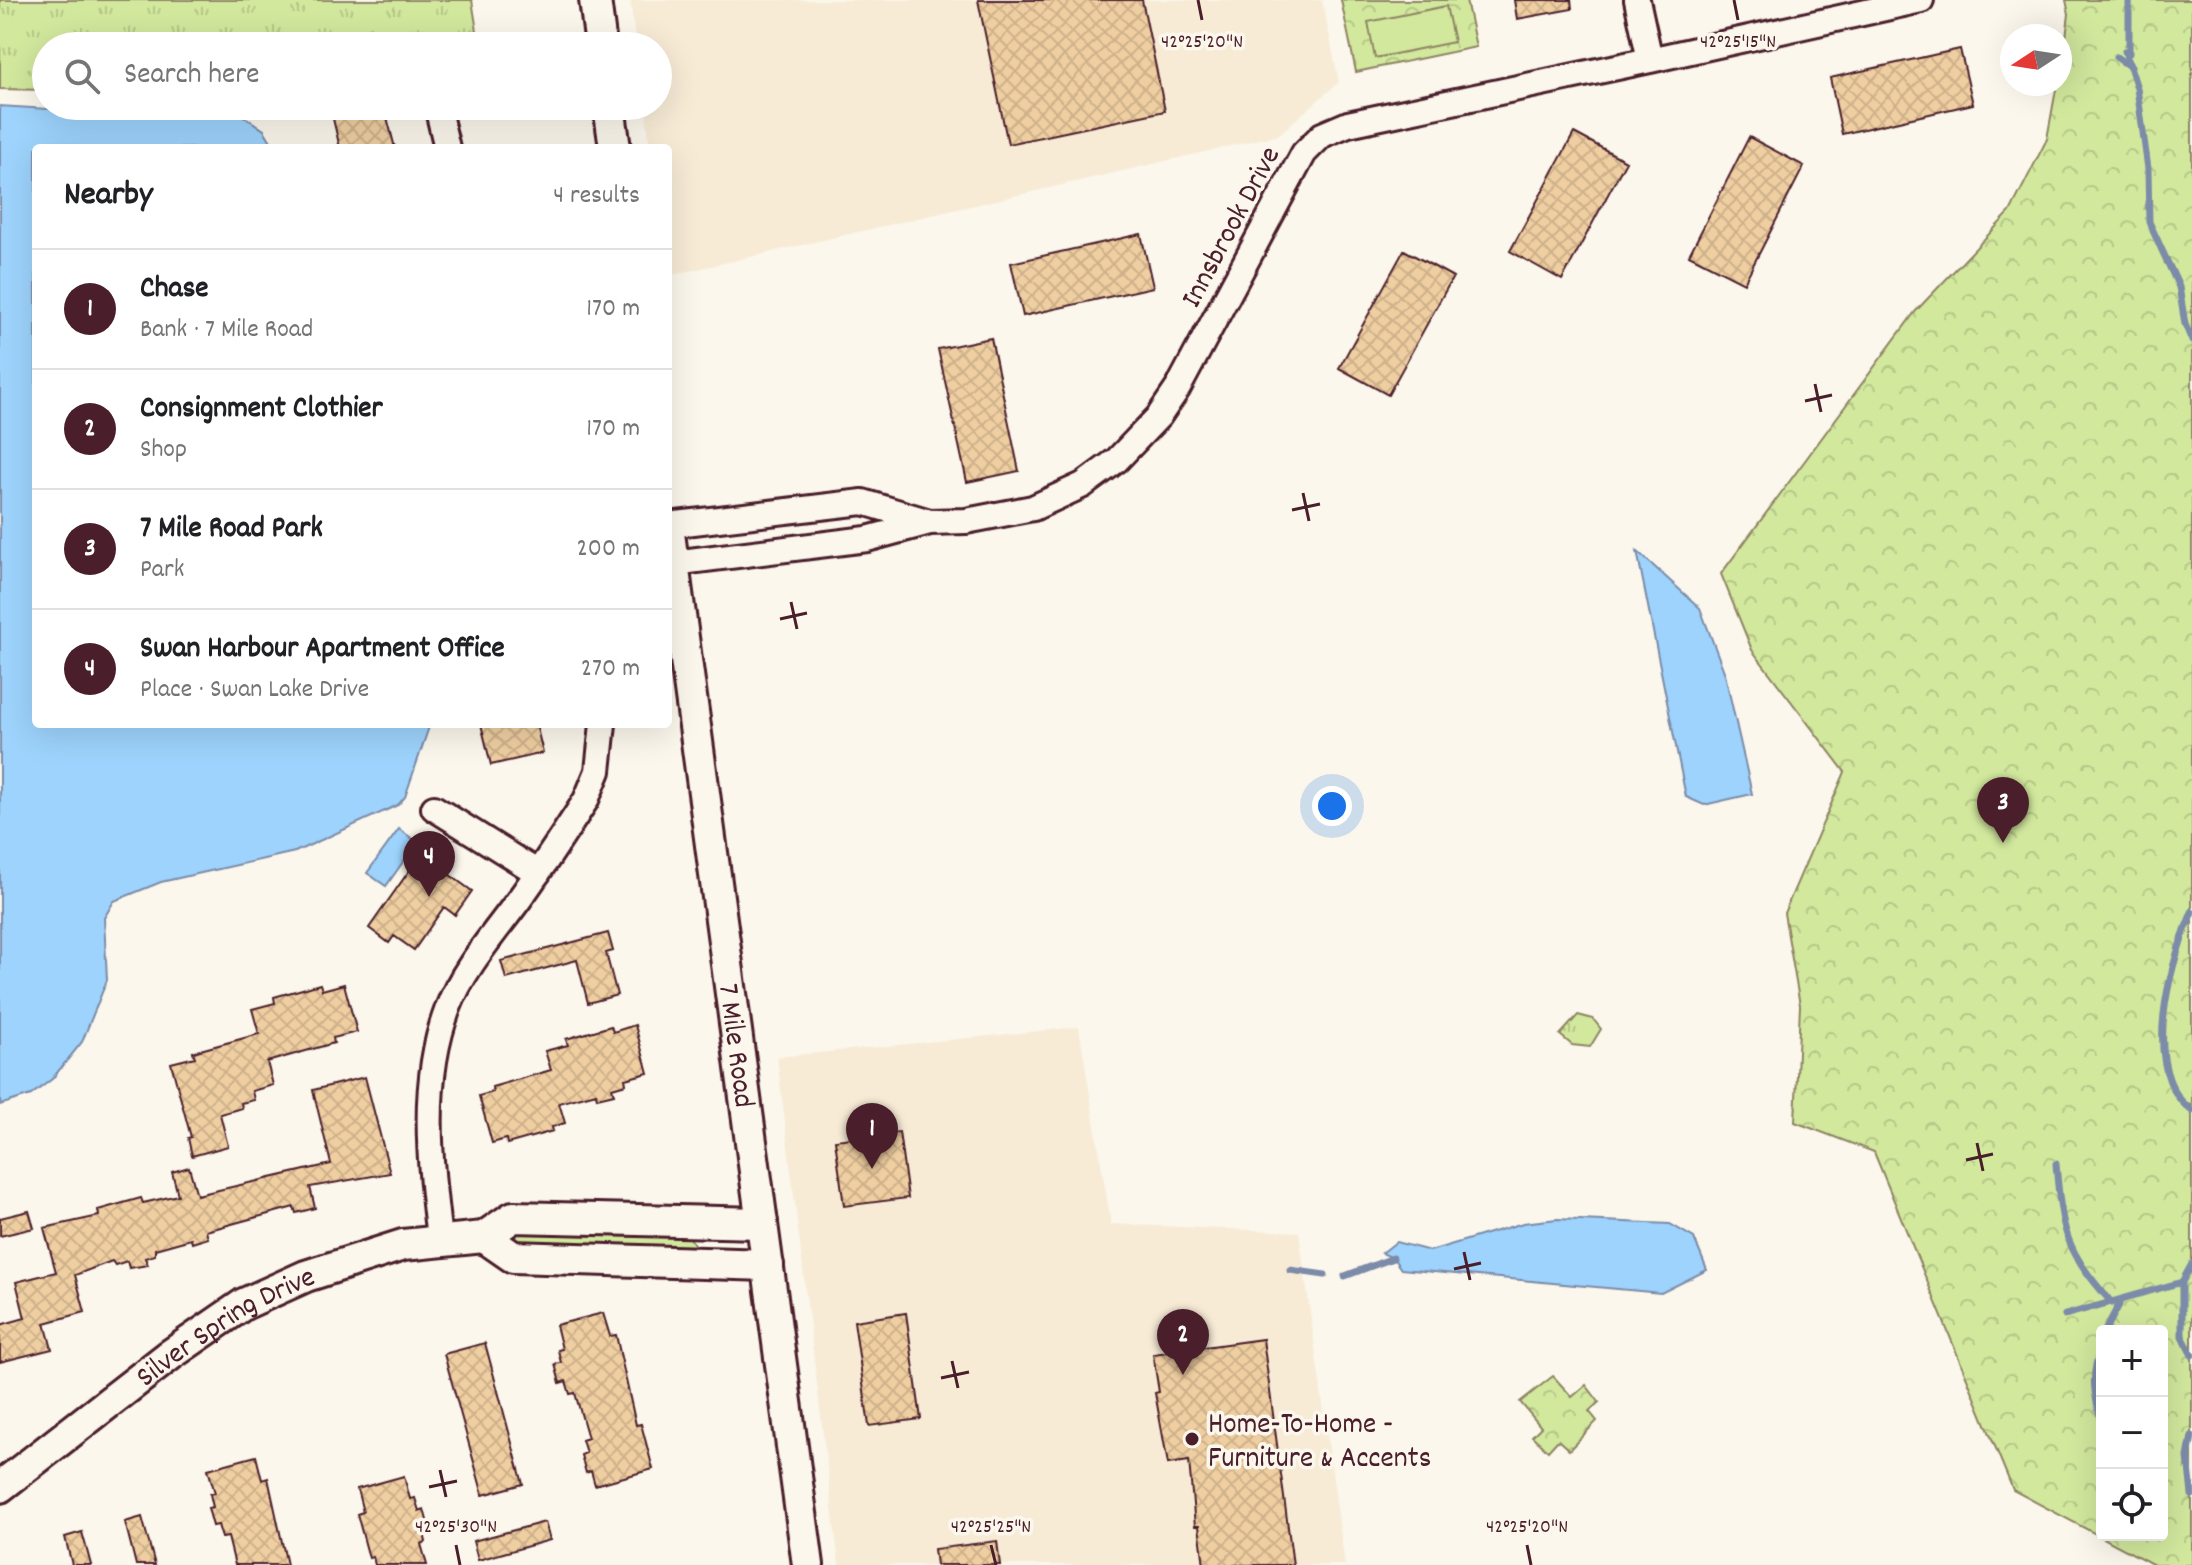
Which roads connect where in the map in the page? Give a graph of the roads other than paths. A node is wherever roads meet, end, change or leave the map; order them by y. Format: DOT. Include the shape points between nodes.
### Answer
graph roads {
  1 [pos="595,0"];
  2 [pos="1637,0"];
  3 [pos="1921,0"];
  4 [pos="599,32"];
  5 [pos="1650,60"];
  6 [pos="440,120"];
  7 [pos="611,120"];
  8 [pos="446,144"];
  9 [pos="614,144"];
  10 [pos="930,522"];
  11 [pos="672,526"];
  12 [pos="672,556"];
  13 [pos="673,563"];
  14 [pos="603,728"];
  15 [pos="434,808"];
  16 [pos="538,873"];
  17 [pos="762,1223"];
  18 [pos="484,1237"];
  19 [pos="439,1239"];
  20 [pos="768,1265"];
  21 [pos="0,1487"];
  22 [pos="808,1565"];
  1 -- 4 [label="street"];
  2 -- 5 [label="street"];
  3 -- 5 [label="street, Innsbrook Drive"];
  5 -- 10 [label="street, Innsbrook Drive" via="1348,124 1322,135 1304,153 1178,388 1136,443 1083,485 1033,508"];
  6 -- 8 [label="street"];
  7 -- 9 [label="street"];
  10 -- 11 [label="street, Innsbrook Drive" via="863,502"];
  10 -- 13 [label="street, Innsbrook Drive" via="867,539"];
  12 -- 13 [label="street, 7 Mile Road"];
  13 -- 17 [label="street, 7 Mile Road"];
  14 -- 16 [label="street" via="598,771 586,800"];
  15 -- 16 [label="street"];
  16 -- 19 [label="street" via="473,962 442,1027 430,1107"];
  17 -- 18 [label="street, Silver Spring Drive" via="513,1217"];
  17 -- 20 [label="street, 7 Mile Road"];
  18 -- 19 [label="street, Silver Spring Drive"];
  18 -- 20 [label="street" via="513,1257"];
  19 -- 21 [label="street, Silver Spring Drive" via="335,1265 244,1304"];
  20 -- 22 [label="street, 7 Mile Road"];
}
